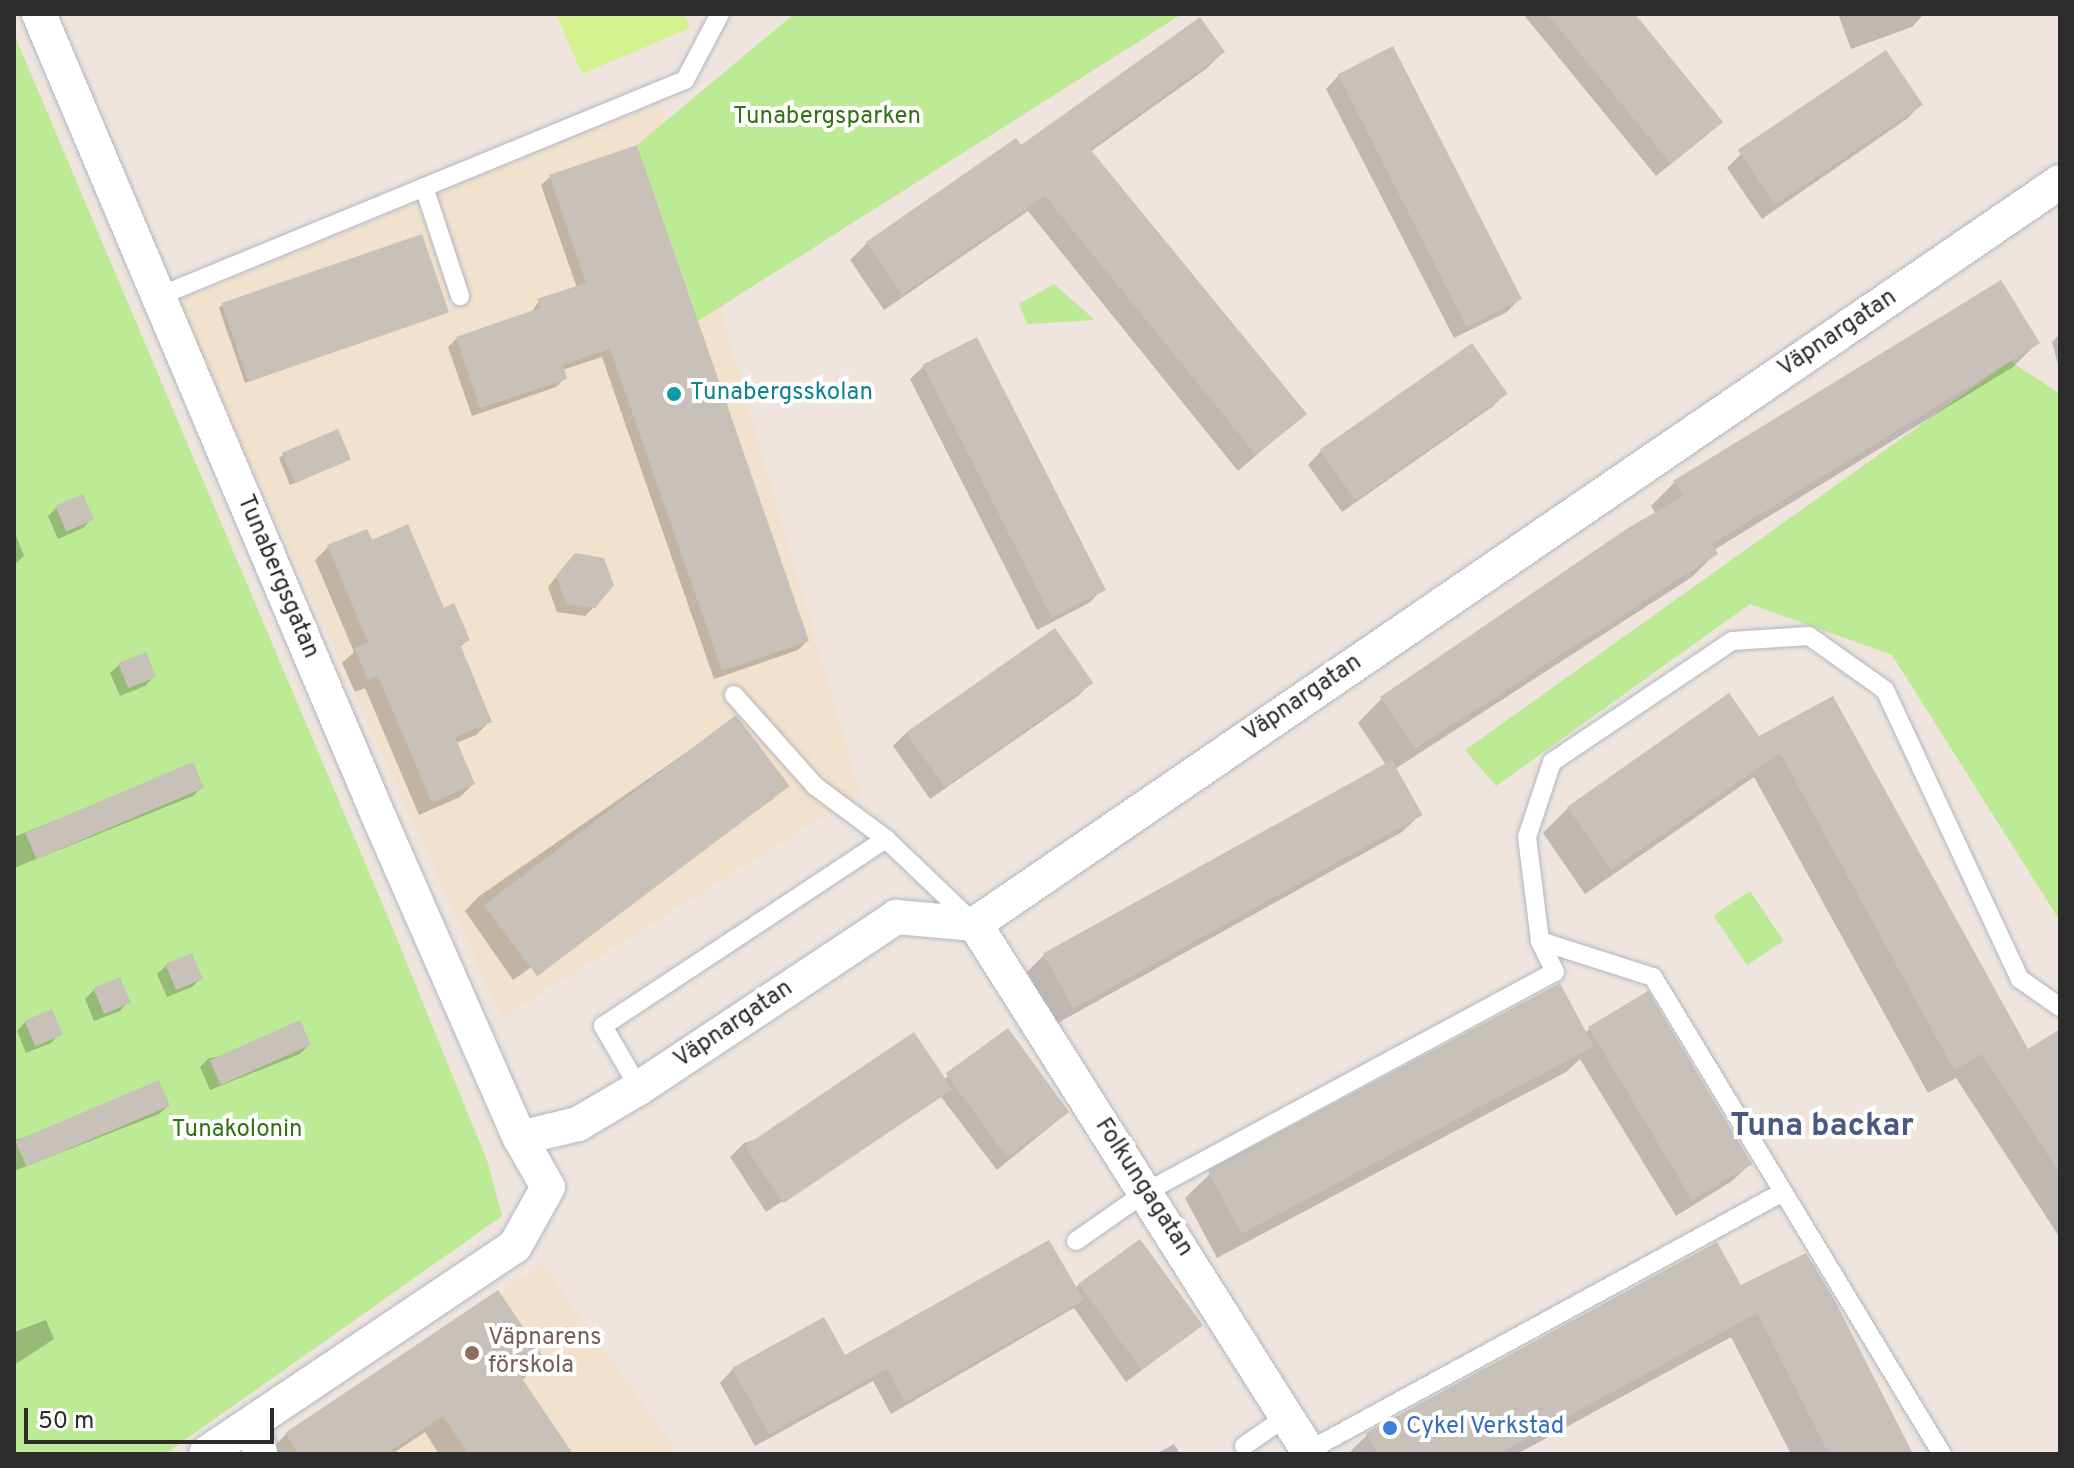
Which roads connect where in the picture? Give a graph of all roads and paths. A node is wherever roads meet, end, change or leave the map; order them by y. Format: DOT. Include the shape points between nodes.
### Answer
graph roads {
  1 [pos="39,14"];
  2 [pos="720,14"];
  3 [pos="2060,182"];
  4 [pos="424,187"];
  5 [pos="460,296"];
  6 [pos="157,297"];
  7 [pos="734,695"];
  8 [pos="886,839"];
  9 [pos="975,924"];
  10 [pos="1540,941"];
  11 [pos="2060,1007"];
  12 [pos="639,1088"];
  13 [pos="520,1138"];
  14 [pos="1146,1192"];
  15 [pos="1783,1192"];
  16 [pos="1076,1241"];
  17 [pos="1287,1416"];
  18 [pos="256,1438"];
  19 [pos="1244,1446"];
  20 [pos="1309,1452"];
  21 [pos="206,1454"];
  22 [pos="1942,1454"];
  1 -- 6 [label="street, Tunabergsgatan"];
  2 -- 4 [label="lane" via="685,80"];
  3 -- 9 [label="street, Väpnargatan"];
  4 -- 5 [label="lane"];
  4 -- 6 [label="lane"];
  6 -- 13 [label="street, Tunabergsgatan"];
  7 -- 8 [label="lane" via="815,786"];
  8 -- 9 [label="lane"];
  8 -- 12 [label="lane" via="603,1026"];
  9 -- 12 [label="street, Väpnargatan" via="896,917"];
  9 -- 14 [label="street, Folkungagatan"];
  10 -- 11 [label="lane" via="1527,837 1552,762 1732,641 1809,636 1885,690 2020,979"];
  10 -- 14 [label="lane" via="1555,972"];
  10 -- 15 [label="lane" via="1653,977"];
  12 -- 13 [label="street, Väpnargatan" via="578,1124"];
  13 -- 18 [label="street, Tunabergsgatan" via="548,1187 515,1246"];
  14 -- 16 [label="lane"];
  14 -- 17 [label="street, Folkungagatan"];
  15 -- 20 [label="lane"];
  15 -- 22 [label="lane"];
  17 -- 19 [label="lane"];
  17 -- 20 [label="street, Folkungagatan"];
  18 -- 21 [label="street"];
}
